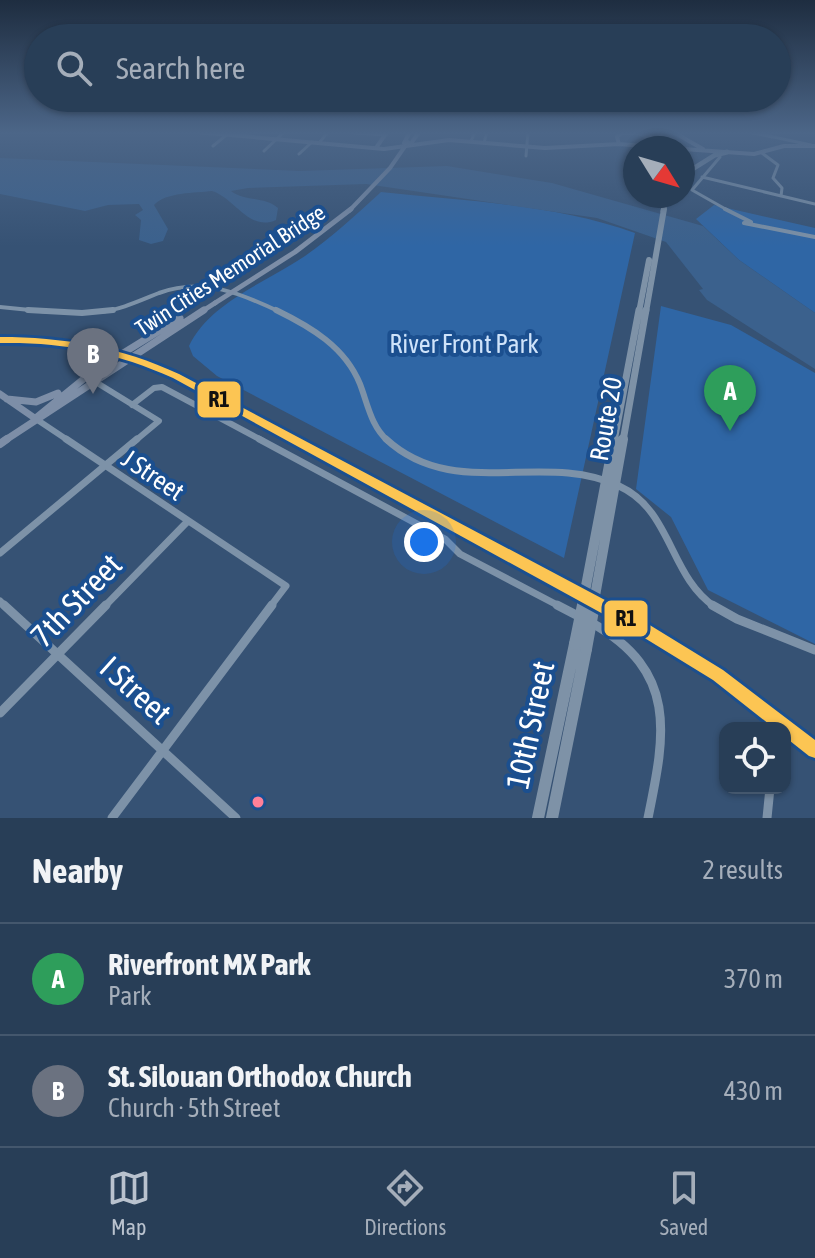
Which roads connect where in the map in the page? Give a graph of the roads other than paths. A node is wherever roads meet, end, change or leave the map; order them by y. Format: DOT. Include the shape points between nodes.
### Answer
graph roads {
  1 [pos="386,170"];
  2 [pos="708,170"];
  3 [pos="776,170"];
  4 [pos="702,177"];
  5 [pos="781,196"];
  6 [pos="815,204"];
  7 [pos="662,208"];
  8 [pos="751,222"];
  9 [pos="744,223"];
  10 [pos="815,237"];
  11 [pos="212,302"];
  12 [pos="0,307"];
  13 [pos="92,379"];
  14 [pos="4,397"];
  15 [pos="132,405"];
  16 [pos="36,419"];
  17 [pos="0,444"];
  18 [pos="104,466"];
  19 [pos="187,522"];
  20 [pos="0,553"];
  21 [pos="0,601"];
  22 [pos="580,646"];
  23 [pos="815,650"];
  24 [pos="57,654"];
  25 [pos="0,713"];
  26 [pos="163,750"];
  27 [pos="769,794"];
  28 [pos="112,818"];
  29 [pos="236,818"];
  30 [pos="538,818"];
  31 [pos="552,818"];
  32 [pos="648,818"];
  33 [pos="767,818"];
  1 -- 11 [label="main road, Twin Cities Memorial Bridge, bridge" via="330,226"];
  2 -- 4 [label="street"];
  3 -- 5 [label="street" via="773,178 782,188"];
  4 -- 5 [label="street"];
  4 -- 8 [label="street" via="692,190 696,195"];
  5 -- 6 [label="street"];
  7 -- 22 [label="highway, Route 20, bridge"];
  8 -- 9 [label="street"];
  8 -- 10 [label="street"];
  11 -- 13 [label="main road, Twin Cities Memorial Bridge"];
  11 -- 13 [label="main road, Twin Cities Memorial Bridge"];
  12 -- 23 [label="street" via="93,313 202,284 261,302 336,348 352,367 380,437 409,457 463,476 591,476 619,486 656,513 686,577 703,598"];
  13 -- 14 [label="main road" via="43,400"];
  13 -- 15 [label="street"];
  13 -- 16 [label="main road"];
  14 -- 16 [label="main road, J Street"];
  15 -- 18 [label="street" via="159,421"];
  15 -- 32 [label="street" via="162,387 445,539 460,554 538,597 604,628 639,662 660,701 663,735"];
  16 -- 17 [label="main road"];
  16 -- 18 [label="street, J Street"];
  18 -- 19 [label="street, J Street"];
  18 -- 20 [label="street"];
  19 -- 24 [label="street, 7th Street"];
  19 -- 26 [label="street, J Street" via="286,586"];
  21 -- 24 [label="street, I Street"];
  22 -- 30 [label="highway, 10th Street"];
  22 -- 31 [label="highway, 10th Street"];
  24 -- 25 [label="street, 7th Street"];
  24 -- 26 [label="street, I Street"];
  26 -- 28 [label="street"];
  26 -- 29 [label="street, I Street"];
  27 -- 33 [label="street"];
}
